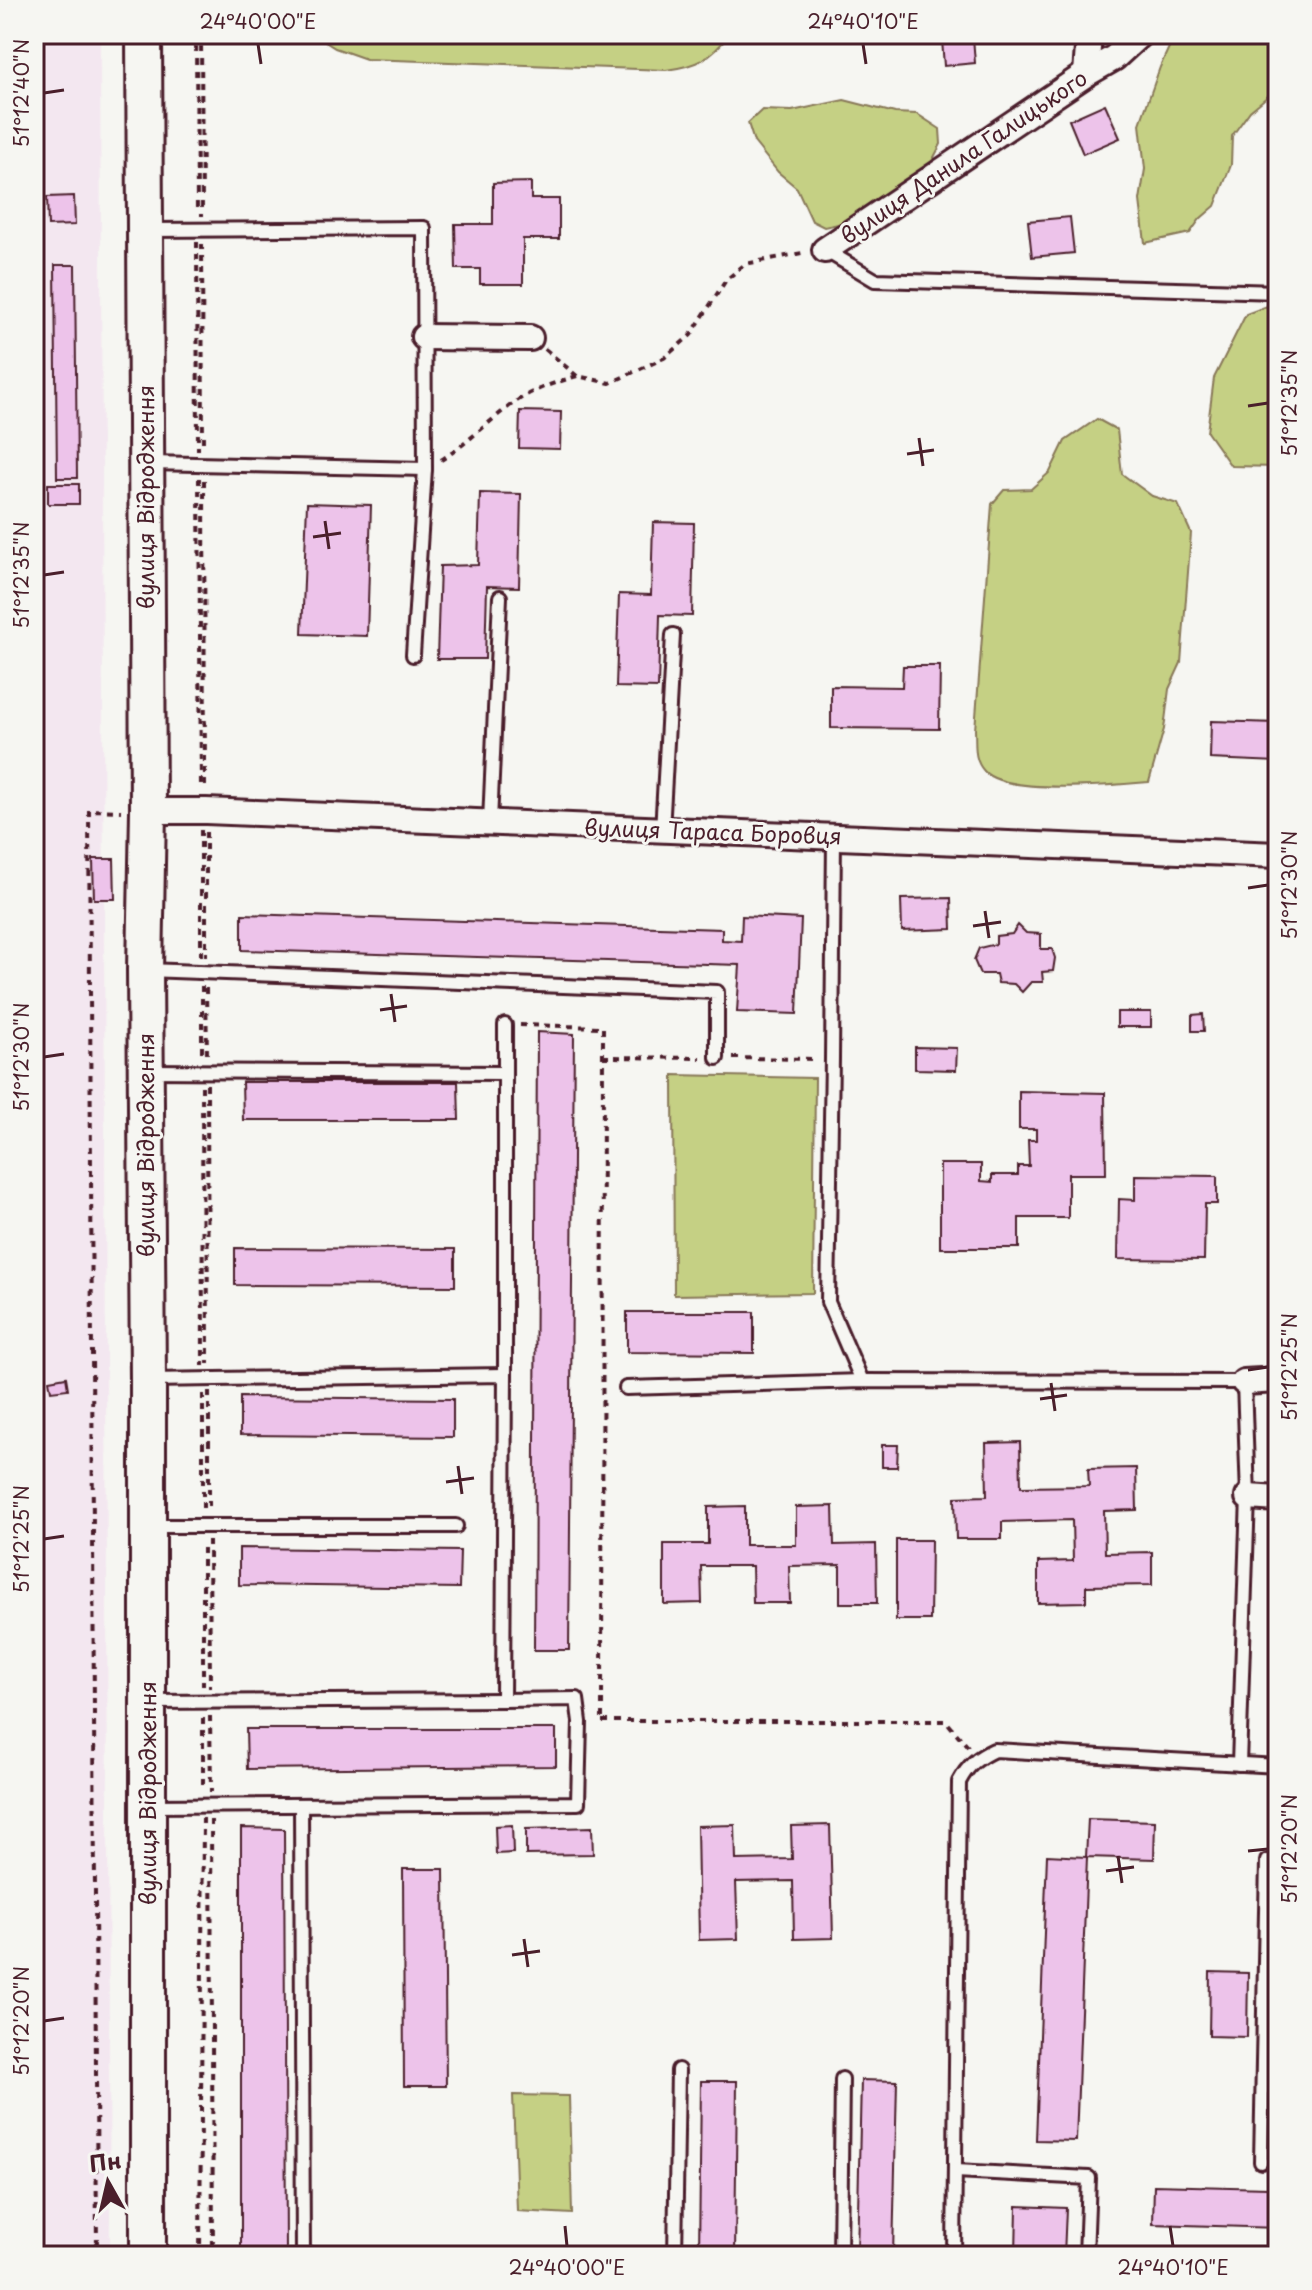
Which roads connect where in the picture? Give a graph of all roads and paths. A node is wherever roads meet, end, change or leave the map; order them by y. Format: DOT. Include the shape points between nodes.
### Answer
graph roads {
  1 [pos="144,34"];
  2 [pos="199,34"];
  3 [pos="1089,34"];
  4 [pos="1140,34"];
  5 [pos="1086,74"];
  6 [pos="200,229"];
  7 [pos="146,230"];
  8 [pos="825,250"];
  9 [pos="1278,292"];
  10 [pos="424,337"];
  11 [pos="530,338"];
  12 [pos="577,376"];
  13 [pos="145,463"];
  14 [pos="201,464"];
  15 [pos="425,469"];
  16 [pos="500,597"];
  17 [pos="673,635"];
  18 [pos="413,655"];
  19 [pos="148,811"];
  20 [pos="203,811"];
  21 [pos="490,822"];
  22 [pos="662,831"];
  23 [pos="834,838"];
  24 [pos="1278,855"];
  25 [pos="145,970"];
  26 [pos="204,973"];
  27 [pos="505,1025"];
  28 [pos="717,1058"];
  29 [pos="146,1071"];
  30 [pos="204,1071"];
  31 [pos="504,1073"];
  32 [pos="505,1375"];
  33 [pos="148,1380"];
  34 [pos="206,1380"];
  35 [pos="1278,1380"];
  36 [pos="862,1381"];
  37 [pos="1244,1382"];
  38 [pos="626,1388"];
  39 [pos="1248,1497"];
  40 [pos="1278,1499"];
  41 [pos="148,1526"];
  42 [pos="206,1526"];
  43 [pos="456,1526"];
  44 [pos="503,1700"];
  45 [pos="148,1702"];
  46 [pos="207,1702"];
  47 [pos="602,1721"];
  48 [pos="580,1722"];
  49 [pos="978,1757"];
  50 [pos="1239,1764"];
  51 [pos="1278,1766"];
  52 [pos="207,1805"];
  53 [pos="301,1805"];
  54 [pos="148,1806"];
  55 [pos="1278,1862"];
  56 [pos="678,2070"];
  57 [pos="842,2079"];
  58 [pos="1261,2162"];
  59 [pos="956,2171"];
  60 [pos="97,2256"];
  61 [pos="148,2256"];
  62 [pos="200,2256"];
  63 [pos="213,2256"];
  64 [pos="303,2256"];
  65 [pos="675,2256"];
  66 [pos="840,2256"];
  67 [pos="954,2256"];
  68 [pos="1086,2256"];
  1 -- 7 [label="street, вулиця Відродження"];
  2 -- 6 [label="path"];
  3 -- 5 [label="street"];
  4 -- 5 [label="street, вулиця Данила Галицького"];
  5 -- 8 [label="street, вулиця Данила Галицького"];
  6 -- 7 [label="lane"];
  6 -- 10 [label="lane" via="424,228"];
  6 -- 14 [label="path"];
  7 -- 13 [label="street, вулиця Відродження"];
  8 -- 9 [label="lane" via="875,280"];
  8 -- 12 [label="path" via="745,264 726,280 691,335 664,358 610,383"];
  10 -- 11 [label="street"];
  10 -- 15 [label="lane"];
  11 -- 12 [label="path"];
  12 -- 15 [label="path" via="521,398"];
  13 -- 14 [label="lane"];
  13 -- 19 [label="street, вулиця Відродження"];
  14 -- 15 [label="lane"];
  14 -- 20 [label="path"];
  15 -- 18 [label="lane"];
  16 -- 21 [label="lane"];
  17 -- 22 [label="lane"];
  19 -- 20 [label="street, вулиця Тараса Боровця"];
  19 -- 25 [label="street, вулиця Відродження"];
  19 -- 60 [label="path" via="89,810"];
  20 -- 21 [label="street, вулиця Тараса Боровця"];
  20 -- 26 [label="path"];
  21 -- 22 [label="street, вулиця Тараса Боровця"];
  22 -- 23 [label="street, вулиця Тараса Боровця"];
  23 -- 24 [label="street, вулиця Тараса Боровця"];
  23 -- 36 [label="lane" via="828,1302"];
  25 -- 26 [label="lane"];
  25 -- 29 [label="street, вулиця Відродження"];
  26 -- 28 [label="lane" via="717,992"];
  26 -- 30 [label="path"];
  27 -- 31 [label="lane"];
  27 -- 47 [label="path" via="603,1027"];
  29 -- 30 [label="lane"];
  29 -- 33 [label="street, вулиця Відродження"];
  30 -- 31 [label="lane"];
  30 -- 34 [label="path"];
  31 -- 32 [label="lane"];
  32 -- 34 [label="lane"];
  32 -- 44 [label="lane"];
  33 -- 34 [label="lane"];
  33 -- 41 [label="street, вулиця Відродження"];
  34 -- 42 [label="path"];
  35 -- 37 [label="street"];
  36 -- 37 [label="lane"];
  36 -- 38 [label="lane"];
  37 -- 39 [label="lane"];
  39 -- 40 [label="street"];
  39 -- 50 [label="lane"];
  41 -- 42 [label="lane"];
  41 -- 45 [label="street, вулиця Відродження"];
  42 -- 43 [label="lane"];
  42 -- 46 [label="path"];
  44 -- 46 [label="lane"];
  44 -- 48 [label="lane" via="577,1699"];
  45 -- 46 [label="lane"];
  45 -- 54 [label="street, вулиця Відродження"];
  46 -- 52 [label="path"];
  47 -- 48 [label="path"];
  47 -- 49 [label="path" via="946,1721"];
  48 -- 53 [label="lane" via="578,1803"];
  49 -- 50 [label="lane" via="994,1750"];
  49 -- 59 [label="lane" via="959,1782"];
  50 -- 51 [label="lane"];
  52 -- 53 [label="lane"];
  52 -- 54 [label="lane"];
  52 -- 62 [label="path"];
  52 -- 63 [label="path"];
  53 -- 64 [label="lane"];
  54 -- 61 [label="street, вулиця Відродження"];
  55 -- 58 [label="lane" via="1267,1861"];
  56 -- 65 [label="lane"];
  57 -- 66 [label="lane"];
  59 -- 67 [label="lane"];
  59 -- 68 [label="lane" via="1089,2178"];
}
